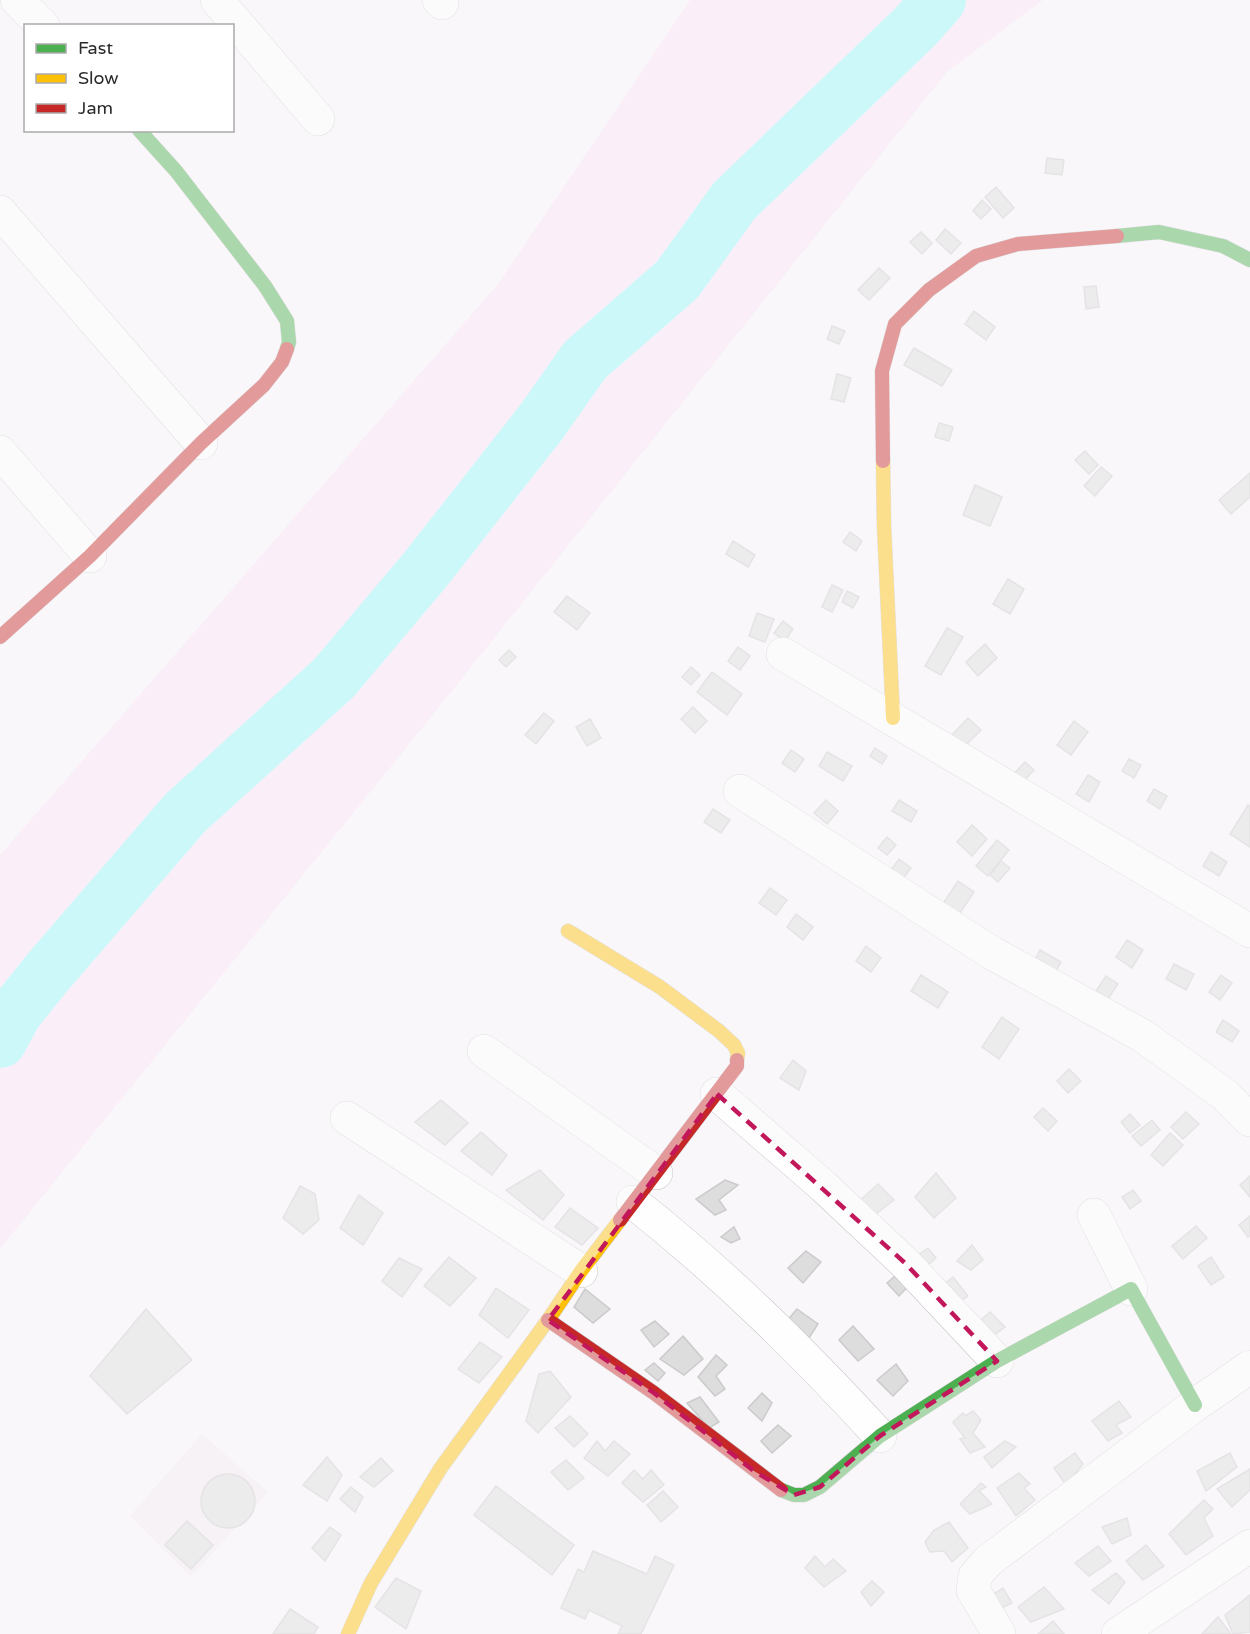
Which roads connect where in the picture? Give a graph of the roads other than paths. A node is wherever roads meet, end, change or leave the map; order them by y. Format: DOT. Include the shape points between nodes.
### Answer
graph roads {
  1 [pos="17,0"];
  2 [pos="217,0"];
  3 [pos="40,24"];
  4 [pos="318,119"];
  5 [pos="141,132"];
  6 [pos="0,212"];
  7 [pos="1250,260"];
  8 [pos="201,443"];
  9 [pos="0,452"];
  10 [pos="90,556"];
  11 [pos="0,636"];
  12 [pos="783,654"];
  13 [pos="893,718"];
  14 [pos="740,791"];
  15 [pos="568,931"];
  16 [pos="1250,931"];
  17 [pos="484,1051"];
  18 [pos="717,1094"];
  19 [pos="347,1118"];
  20 [pos="1250,1120"];
  21 [pos="656,1173"];
  22 [pos="633,1202"];
  23 [pos="1094,1215"];
  24 [pos="581,1271"];
  25 [pos="1131,1289"];
  26 [pos="548,1320"];
  27 [pos="997,1361"];
  28 [pos="1250,1367"];
  29 [pos="1195,1405"];
  30 [pos="880,1436"];
  31 [pos="1250,1546"];
  32 [pos="348,1634"];
  33 [pos="999,1634"];
  34 [pos="1118,1634"];
  1 -- 3 [label="street"];
  2 -- 4 [label="street"];
  5 -- 8 [label="street" via="265,286 287,321 289,342 282,362 264,385"];
  6 -- 8 [label="street"];
  7 -- 13 [label="street" via="1223,246 1159,232 1018,244 976,256 929,290 895,324 882,370"];
  8 -- 10 [label="street"];
  9 -- 10 [label="street"];
  10 -- 11 [label="street"];
  12 -- 13 [label="street"];
  13 -- 16 [label="street"];
  14 -- 20 [label="street" via="992,952 1143,1036 1225,1095"];
  15 -- 18 [label="street" via="660,987 734,1045 737,1066"];
  17 -- 21 [label="street"];
  18 -- 21 [label="street"];
  18 -- 27 [label="street" via="905,1263"];
  19 -- 24 [label="street"];
  21 -- 22 [label="street"];
  22 -- 24 [label="street"];
  22 -- 30 [label="street" via="750,1301"];
  23 -- 25 [label="street"];
  24 -- 26 [label="street"];
  25 -- 27 [label="street"];
  25 -- 29 [label="street"];
  26 -- 30 [label="street" via="654,1393 754,1472 794,1495 820,1487"];
  26 -- 32 [label="street" via="440,1469 371,1583"];
  27 -- 30 [label="street"];
  28 -- 29 [label="street"];
  29 -- 33 [label="street" via="1012,1541 975,1576 973,1590"];
  31 -- 34 [label="street"];
}
